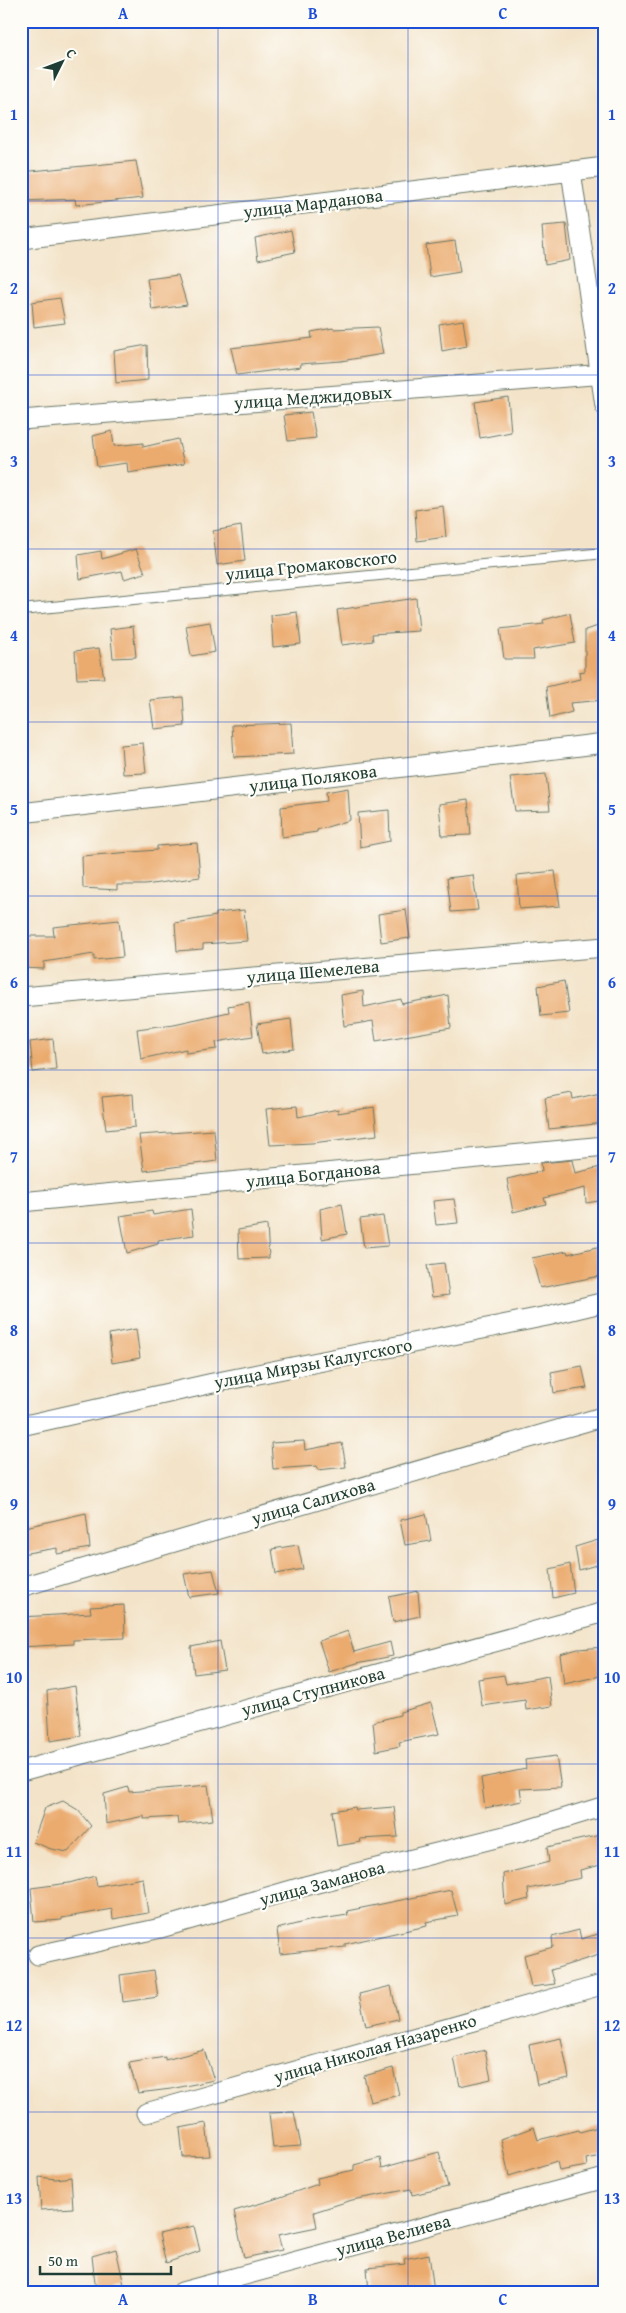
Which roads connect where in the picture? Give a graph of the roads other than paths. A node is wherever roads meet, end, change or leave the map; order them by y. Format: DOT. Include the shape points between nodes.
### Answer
graph roads {
  1 [pos="605,167"];
  2 [pos="571,171"];
  3 [pos="21,238"];
  4 [pos="603,374"];
  5 [pos="605,406"];
  6 [pos="21,420"];
  7 [pos="605,553"];
  8 [pos="21,610"];
  9 [pos="605,743"];
  10 [pos="21,813"];
  11 [pos="605,947"];
  12 [pos="21,997"];
  13 [pos="605,1146"];
  14 [pos="21,1202"];
  15 [pos="605,1302"];
  16 [pos="605,1416"];
  17 [pos="21,1426"];
  18 [pos="21,1587"];
  19 [pos="605,1612"];
  20 [pos="21,1771"];
  21 [pos="605,1806"];
  22 [pos="38,1955"];
  23 [pos="605,1984"];
  24 [pos="146,2113"];
  25 [pos="605,2178"];
  26 [pos="182,2292"];
  1 -- 2 [label="street, улица Марданова"];
  2 -- 3 [label="street, улица Марданова"];
  2 -- 4 [label="street"];
  4 -- 5 [label="street"];
  4 -- 6 [label="street, улица Меджидовых"];
  7 -- 8 [label="lane, улица Громаковского"];
  9 -- 10 [label="street, улица Полякова"];
  11 -- 12 [label="street, улица Шемелева"];
  13 -- 14 [label="street, улица Богданова"];
  15 -- 17 [label="street, улица Мирзы Калугского"];
  16 -- 18 [label="street, улица Салихова"];
  19 -- 20 [label="street, улица Ступникова"];
  21 -- 22 [label="street, улица Заманова" via="520,1832 305,1886 161,1928"];
  23 -- 24 [label="street, улица Николая Назаренко"];
  25 -- 26 [label="street, улица Велиева"];
}
